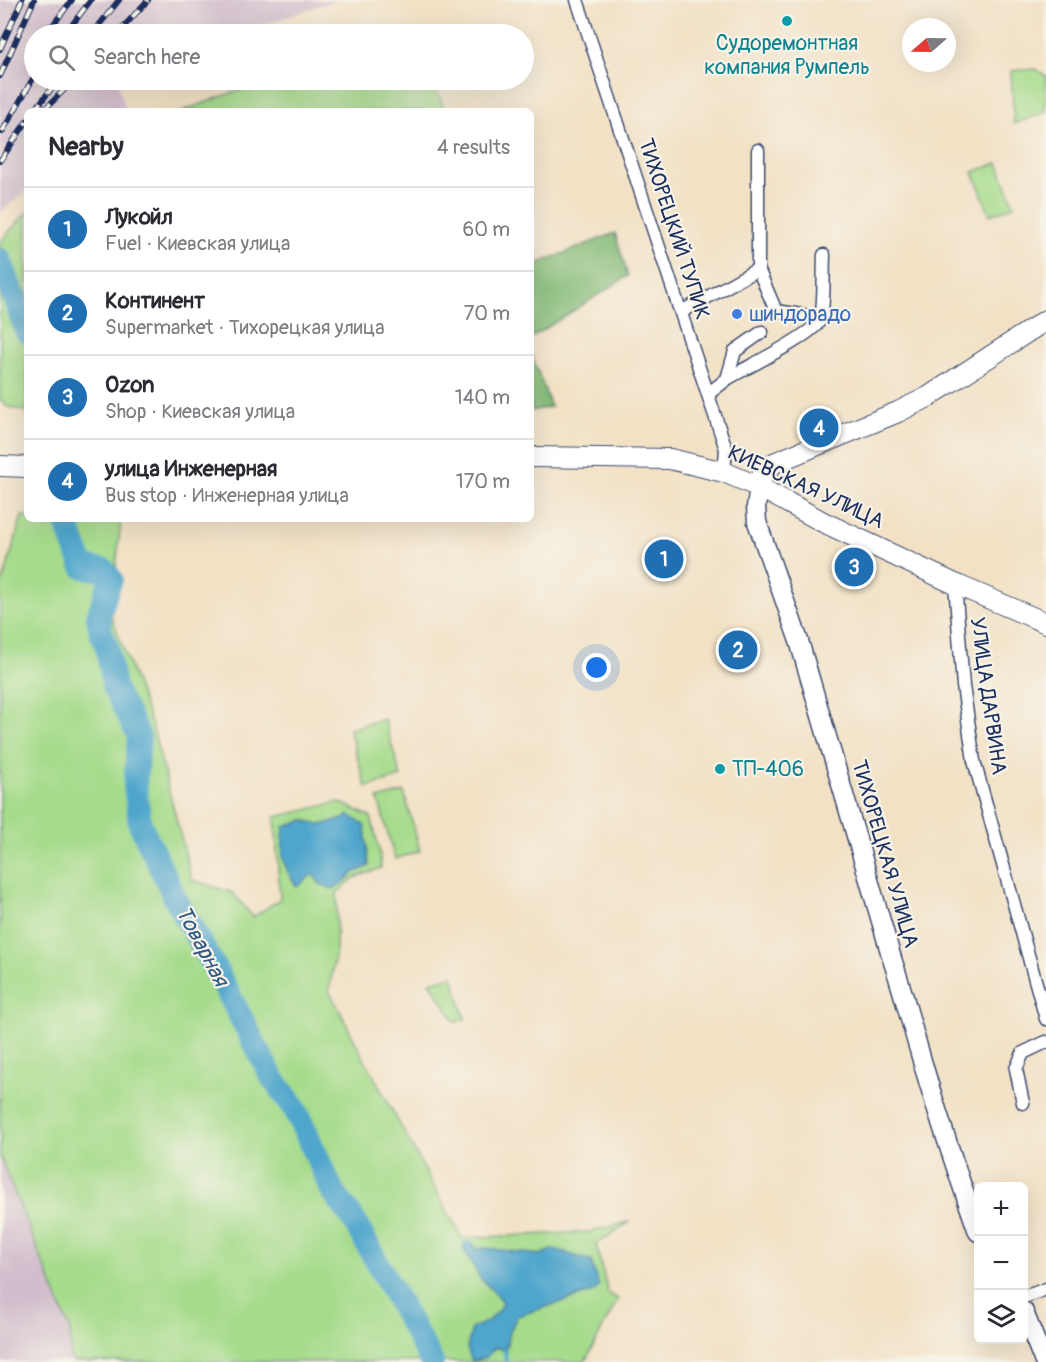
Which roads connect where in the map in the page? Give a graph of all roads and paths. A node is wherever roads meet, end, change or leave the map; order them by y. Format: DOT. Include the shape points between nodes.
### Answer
graph roads {
  1 [pos="577,0"];
  2 [pos="758,150"];
  3 [pos="824,255"];
  4 [pos="758,269"];
  5 [pos="681,312"];
  6 [pos="821,318"];
  7 [pos="1046,320"];
  8 [pos="762,332"];
  9 [pos="727,379"];
  10 [pos="708,394"];
  11 [pos="534,457"];
  12 [pos="0,466"];
  13 [pos="24,467"];
  14 [pos="724,472"];
  15 [pos="759,487"];
  16 [pos="955,584"];
  17 [pos="1046,623"];
  18 [pos="1046,1019"];
  19 [pos="1046,1042"];
  20 [pos="1023,1103"];
  21 [pos="974,1221"];
  22 [pos="1046,1289"];
  23 [pos="1028,1295"];
  24 [pos="1028,1324"];
  25 [pos="1044,1362"];
  1 -- 5 [label="street, ТИХОРЕЦКИЙ ТУПИК"];
  2 -- 4 [label="street"];
  3 -- 6 [label="street"];
  4 -- 5 [label="street"];
  4 -- 6 [label="street" via="776,310"];
  5 -- 10 [label="street, ТИХОРЕЦКИЙ ТУПИК"];
  6 -- 9 [label="street" via="815,327 766,359"];
  7 -- 15 [label="main road" via="928,397 774,463 763,473"];
  8 -- 9 [label="street" via="735,351"];
  9 -- 10 [label="street"];
  10 -- 14 [label="street, ТИХОРЕЦКИЙ ТУПИК" via="726,449"];
  11 -- 14 [label="main road, КИЕВСКАЯ УЛИЦА" via="670,459"];
  12 -- 13 [label="main road"];
  14 -- 15 [label="main road, КИЕВСКАЯ УЛИЦА"];
  15 -- 16 [label="main road, КИЕВСКАЯ УЛИЦА"];
  15 -- 21 [label="street, ТИХОРЕЦКАЯ УЛИЦА" via="757,522 799,641 922,1060"];
  16 -- 17 [label="main road, КИЕВСКАЯ УЛИЦА"];
  16 -- 18 [label="street, УЛИЦА ДАРВИНА" via="974,761"];
  19 -- 20 [label="street" via="1023,1053 1016,1069"];
  22 -- 23 [label="street"];
  24 -- 25 [label="street"];
}
